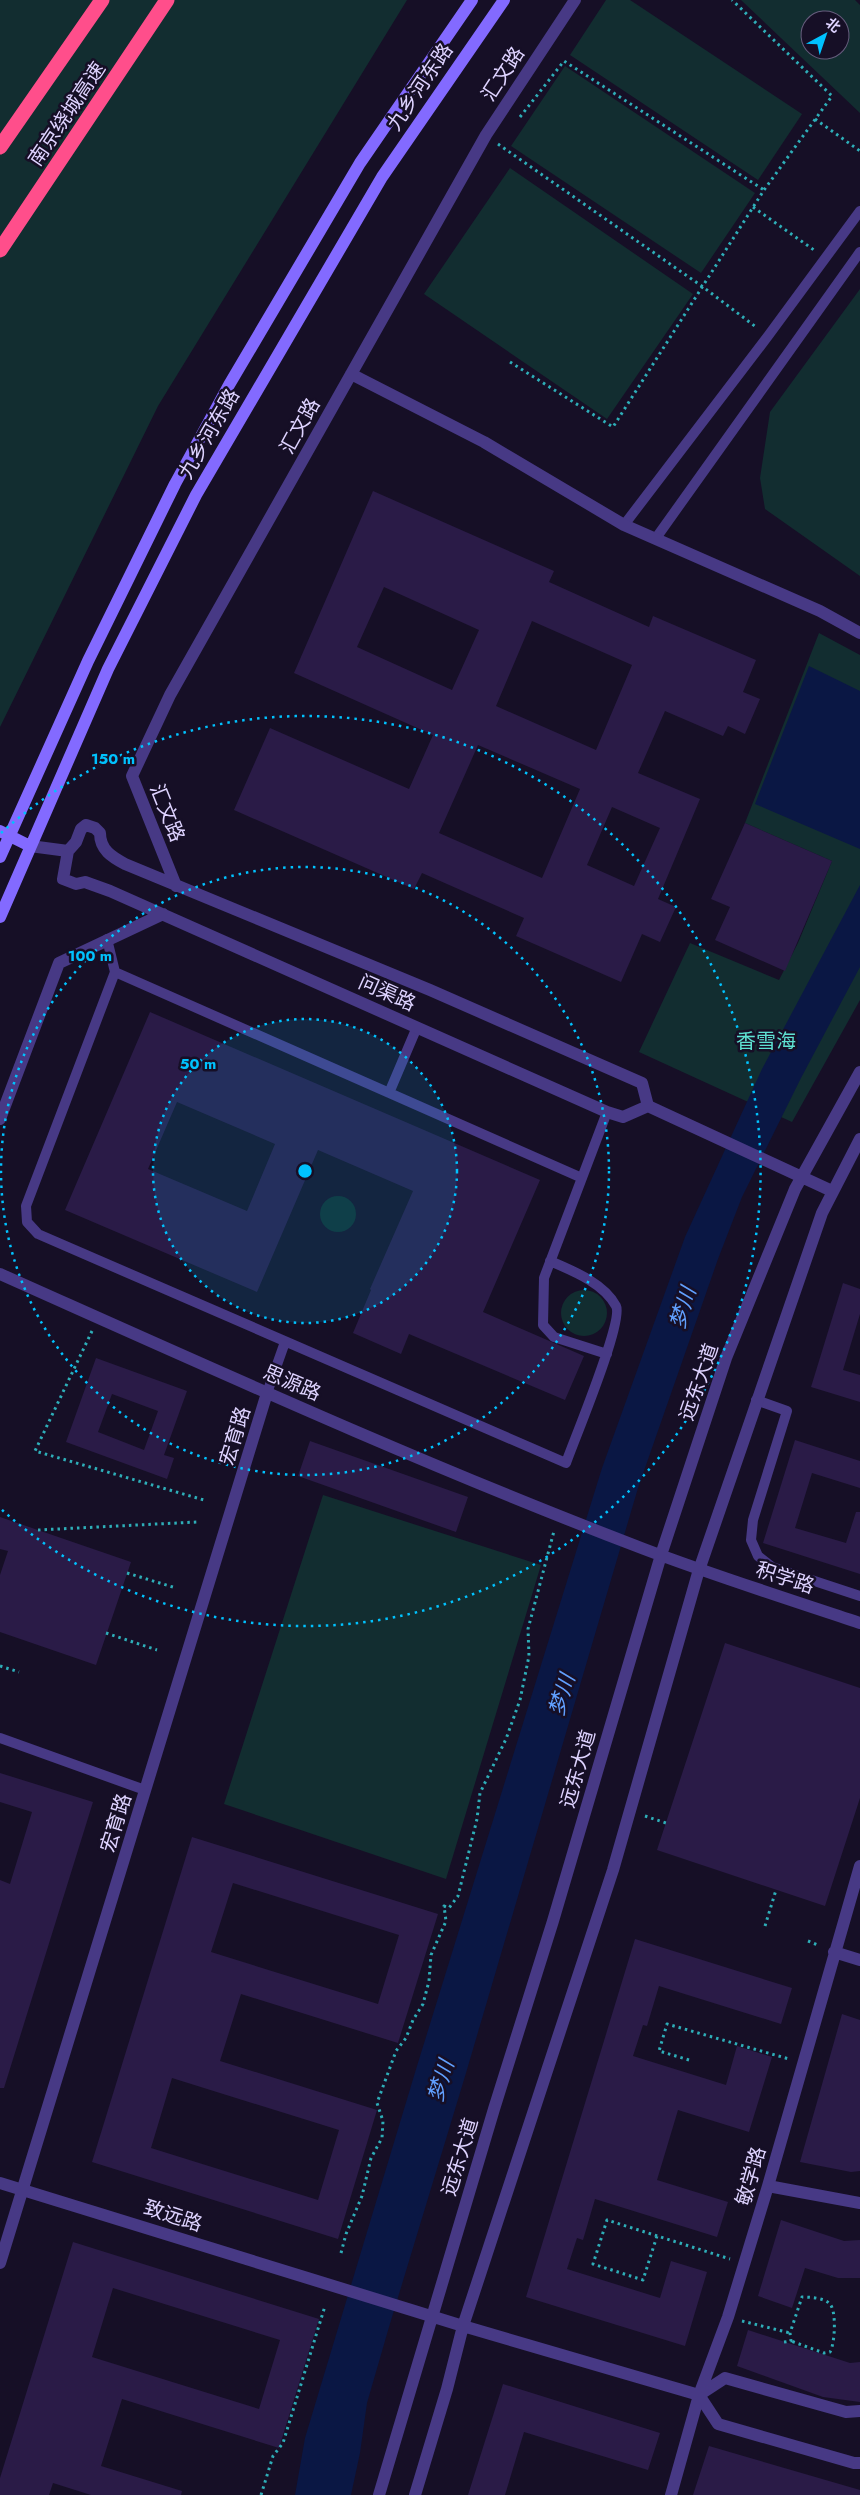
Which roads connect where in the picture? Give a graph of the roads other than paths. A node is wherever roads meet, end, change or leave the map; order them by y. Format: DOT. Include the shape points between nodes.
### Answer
graph roads {
  1 [pos="102,0"];
  2 [pos="167,0"];
  3 [pos="472,0"];
  4 [pos="504,0"];
  5 [pos="575,0"];
  6 [pos="0,147"];
  7 [pos="860,211"];
  8 [pos="0,250"];
  9 [pos="860,252"];
  10 [pos="351,374"];
  11 [pos="624,525"];
  12 [pos="656,538"];
  13 [pos="860,633"];
  14 [pos="4,834"];
  15 [pos="30,846"];
  16 [pos="68,850"];
  17 [pos="0,857"];
  18 [pos="176,886"];
  19 [pos="163,914"];
  20 [pos="0,917"];
  21 [pos="107,939"];
  22 [pos="115,972"];
  23 [pos="417,1027"];
  24 [pos="860,1072"];
  25 [pos="389,1093"];
  26 [pos="648,1106"];
  27 [pos="607,1112"];
  28 [pos="0,1119"];
  29 [pos="860,1139"];
  30 [pos="582,1178"];
  31 [pos="801,1178"];
  32 [pos="832,1192"];
  33 [pos="550,1261"];
  34 [pos="0,1274"];
  35 [pos="285,1342"];
  36 [pos="607,1354"];
  37 [pos="267,1393"];
  38 [pos="756,1400"];
  39 [pos="640,1547"];
  40 [pos="661,1555"];
  41 [pos="699,1570"];
  42 [pos="860,1596"];
  43 [pos="860,1623"];
  44 [pos="0,1738"];
  45 [pos="145,1790"];
  46 [pos="860,1866"];
  47 [pos="834,1952"];
  48 [pos="860,1960"];
  49 [pos="0,2183"];
  50 [pos="768,2186"];
  51 [pos="22,2189"];
  52 [pos="860,2203"];
  53 [pos="0,2263"];
  54 [pos="432,2316"];
  55 [pos="463,2326"];
  56 [pos="699,2395"];
  57 [pos="860,2411"];
  58 [pos="860,2463"];
  59 [pos="379,2495"];
  60 [pos="415,2495"];
  61 [pos="671,2495"];
  1 -- 6 [label="highway, 南京绕城高速"];
  2 -- 8 [label="highway, 南京绕城高速"];
  3 -- 14 [label="main road, 九乡河东路" via="360,163 224,393 174,484"];
  4 -- 15 [label="main road, 九乡河东路" via="382,177 196,495 108,669"];
  5 -- 10 [label="street, 汇文路" via="486,136"];
  7 -- 11 [label="lane"];
  9 -- 12 [label="lane"];
  10 -- 11 [label="street" via="484,442"];
  10 -- 18 [label="street, 汇文路" via="170,695 132,776"];
  11 -- 12 [label="street"];
  12 -- 13 [label="street" via="820,611"];
  14 -- 15 [label="main road"];
  14 -- 17 [label="main road, 九乡河东路"];
  15 -- 16 [label="street"];
  15 -- 20 [label="main road, 九乡河东路"];
  16 -- 18 [label="street, 问渠路" via="86,825 100,833 100,842 111,856"];
  16 -- 19 [label="street, 问渠路" via="63,879 76,884 85,882"];
  18 -- 26 [label="street, 问渠路" via="430,990 642,1082"];
  19 -- 21 [label="street"];
  19 -- 23 [label="street, 问渠路"];
  21 -- 22 [label="lane"];
  21 -- 28 [label="street" via="59,963"];
  22 -- 25 [label="lane"];
  22 -- 35 [label="lane" via="26,1206 27,1222 38,1234"];
  23 -- 25 [label="lane"];
  23 -- 27 [label="street, 问渠路"];
  24 -- 31 [label="street, 远东大道"];
  25 -- 30 [label="lane"];
  26 -- 27 [label="street, 问渠路" via="623,1117"];
  26 -- 31 [label="street"];
  27 -- 30 [label="lane"];
  29 -- 32 [label="street"];
  30 -- 33 [label="lane"];
  31 -- 32 [label="street"];
  31 -- 40 [label="street, 远东大道" via="726,1358"];
  32 -- 38 [label="street"];
  33 -- 36 [label="lane" via="579,1274 606,1293 617,1308"];
  33 -- 36 [label="lane" via="544,1278 543,1325 554,1338"];
  34 -- 37 [label="street, 思源路"];
  35 -- 36 [label="lane" via="566,1463"];
  35 -- 37 [label="lane"];
  37 -- 39 [label="street, 思源路"];
  37 -- 45 [label="street, 宏育路"];
  38 -- 41 [label="street"];
  38 -- 42 [label="lane" via="787,1411 753,1520 751,1540 758,1556 772,1567"];
  39 -- 40 [label="street, 积学路"];
  40 -- 41 [label="street, 积学路"];
  40 -- 54 [label="street, 远东大道"];
  41 -- 43 [label="street, 积学路"];
  41 -- 55 [label="street" via="613,1870"];
  44 -- 45 [label="lane"];
  45 -- 51 [label="street, 宏育路"];
  46 -- 47 [label="street, 敏学路"];
  47 -- 48 [label="street"];
  47 -- 50 [label="street, 敏学路"];
  49 -- 51 [label="street, 致远路"];
  50 -- 52 [label="street"];
  50 -- 56 [label="street, 敏学路" via="728,2317"];
  51 -- 53 [label="street, 宏育路"];
  51 -- 54 [label="street, 致远路"];
  54 -- 55 [label="street, 致远路"];
  54 -- 59 [label="street, 远东大道"];
  55 -- 56 [label="street, 致远路"];
  55 -- 60 [label="street"];
  56 -- 57 [label="street" via="725,2378 846,2412"];
  56 -- 58 [label="street" via="718,2424"];
  56 -- 61 [label="street, 敏学路"];
}
